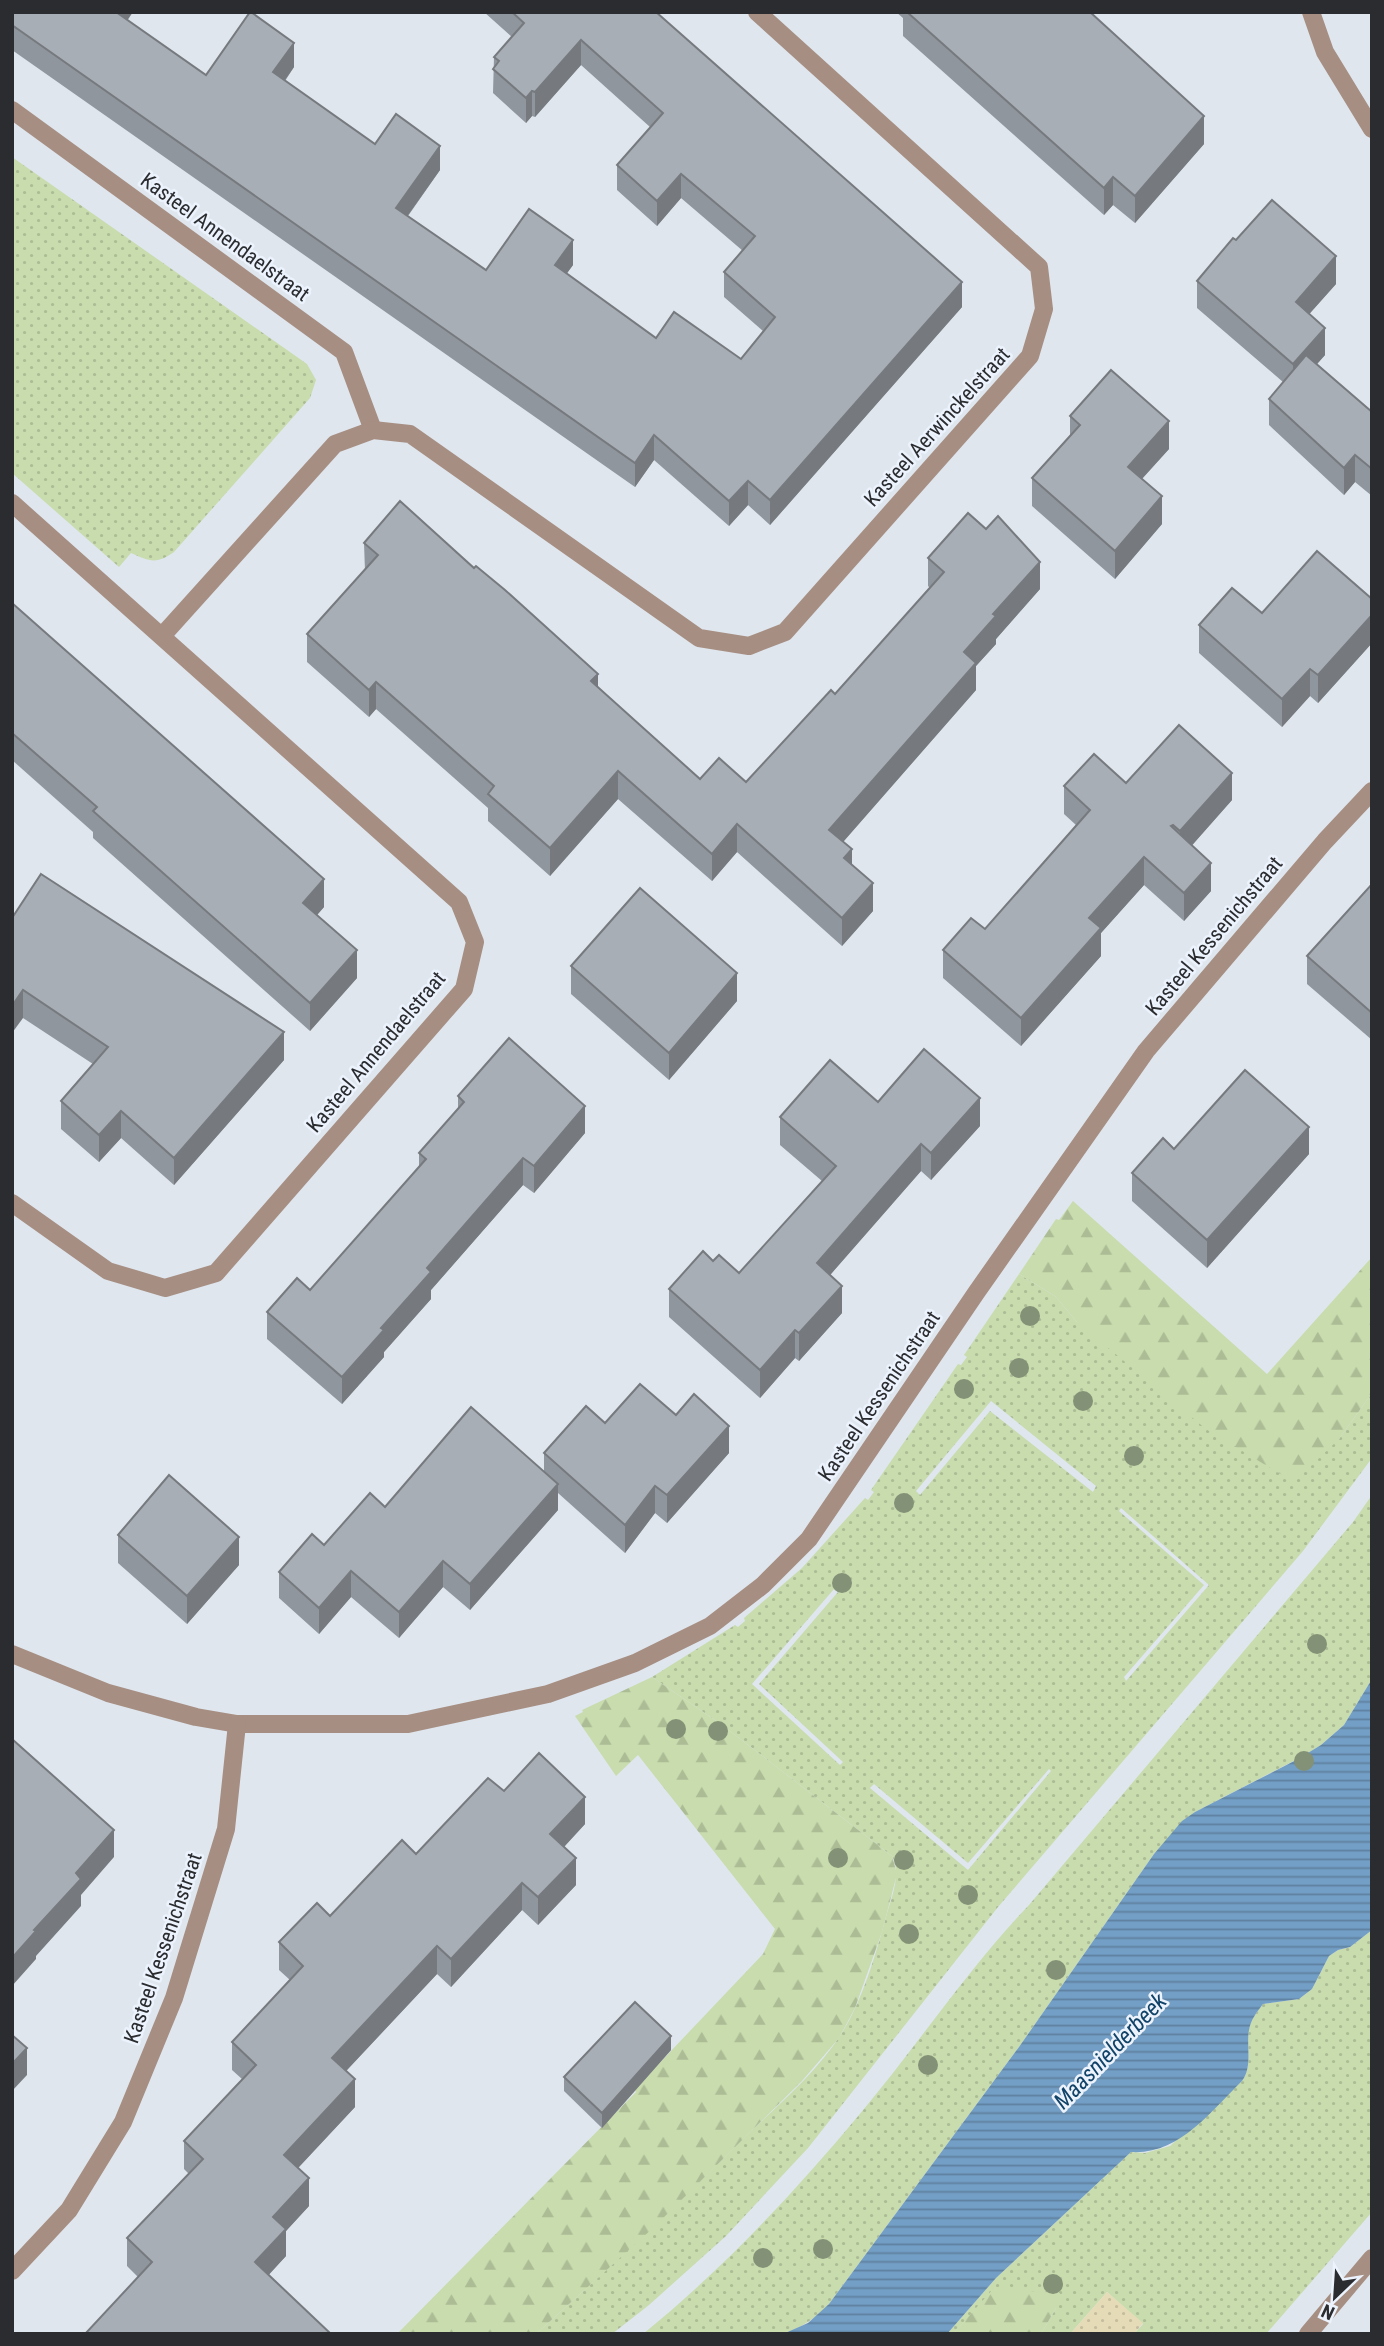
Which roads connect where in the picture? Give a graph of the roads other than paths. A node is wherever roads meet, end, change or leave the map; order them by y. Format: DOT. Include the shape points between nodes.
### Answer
graph roads {
  1 [pos="757,12"];
  2 [pos="1311,12"];
  3 [pos="12,110"];
  4 [pos="1372,129"];
  5 [pos="373,430"];
  6 [pos="12,503"];
  7 [pos="162,636"];
  8 [pos="1372,791"];
  9 [pos="12,1203"];
  10 [pos="12,1654"];
  11 [pos="237,1724"];
  12 [pos="1372,2258"];
  13 [pos="12,2271"];
  14 [pos="1308,2334"];
  1 -- 5 [label="street, Kasteel Aerwinckelstraat" via="1039,267 1044,309 1030,356 785,632 749,646 699,638 410,434"];
  2 -- 4 [label="street" via="1325,52"];
  3 -- 5 [label="street, Kasteel Annendaelstraat" via="344,352"];
  5 -- 7 [label="street" via="335,444"];
  6 -- 7 [label="street, Kasteel Annendaelstraat"];
  7 -- 9 [label="street, Kasteel Annendaelstraat" via="459,902 475,942 464,989 216,1273 165,1288 108,1271"];
  8 -- 11 [label="street, Kasteel Kessenichstraat" via="1146,1051 809,1539 763,1585 710,1626 635,1663 548,1694 408,1724"];
  10 -- 11 [label="street, Kasteel Kessenichstraat" via="108,1693"];
  11 -- 13 [label="street, Kasteel Kessenichstraat" via="226,1829 174,1998 123,2122 69,2210"];
  12 -- 14 [label="street"];
}
